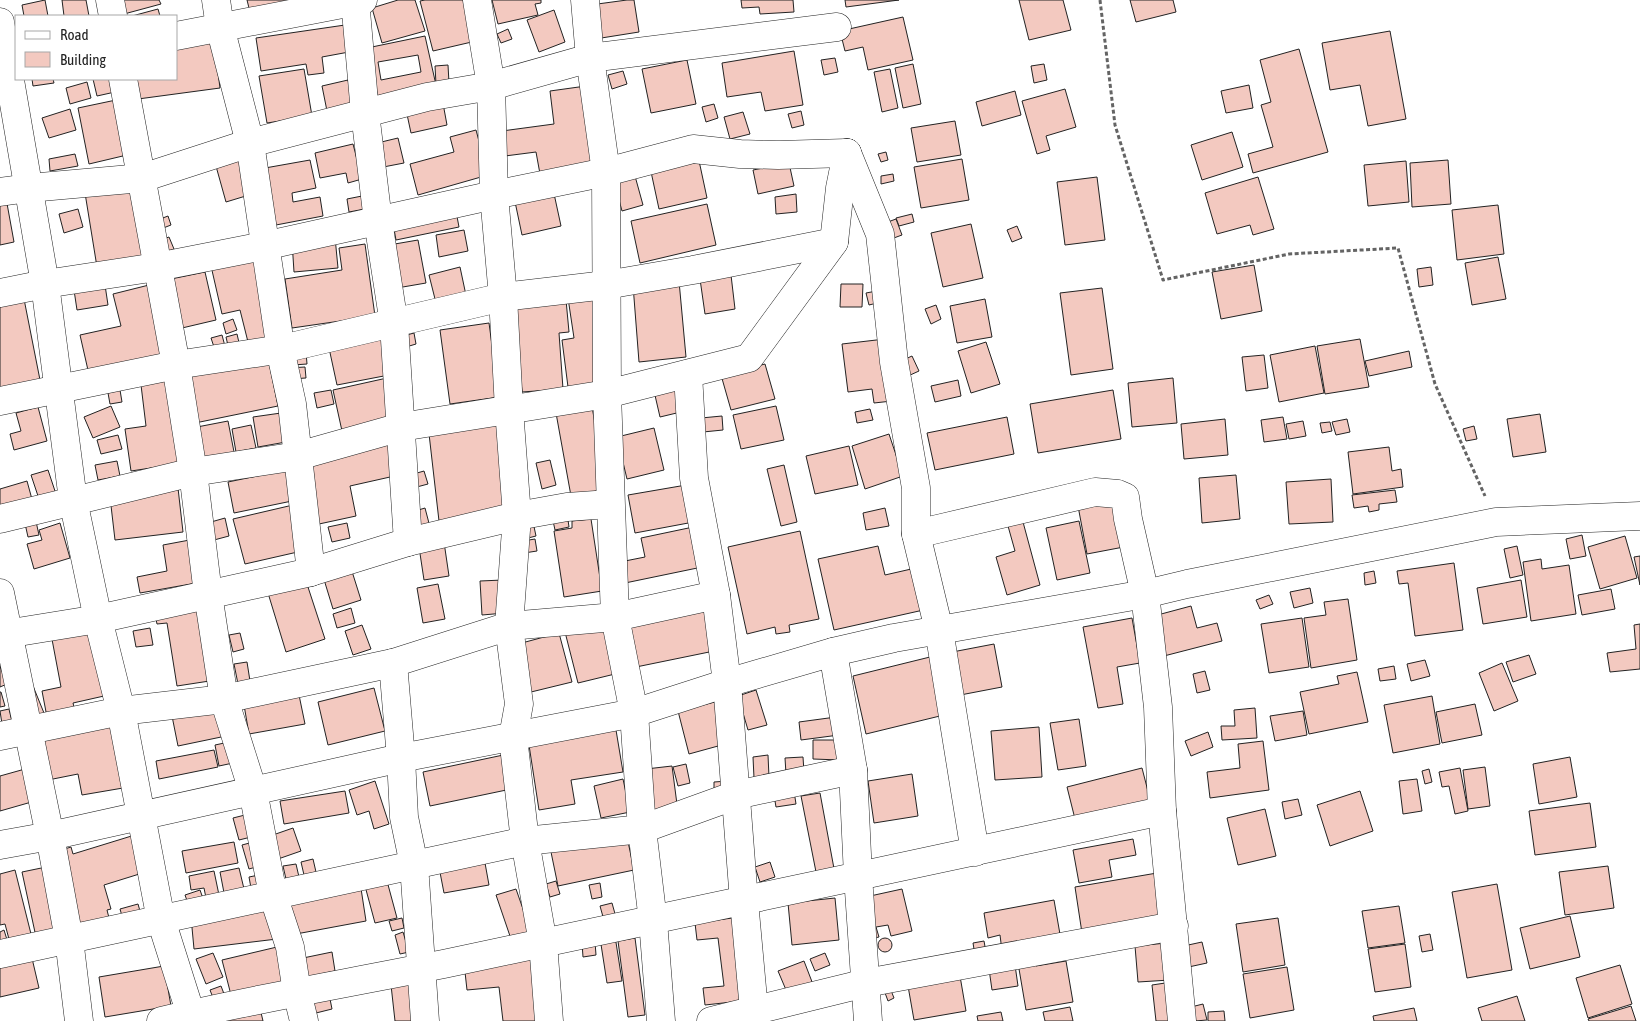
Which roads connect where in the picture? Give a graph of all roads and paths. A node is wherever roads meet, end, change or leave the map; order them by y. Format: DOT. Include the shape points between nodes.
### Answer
graph roads {
  1 [pos="110,0"];
  2 [pos="216,0"];
  3 [pos="477,0"];
  4 [pos="585,0"];
  5 [pos="1100,0"];
  6 [pos="358,1"];
  7 [pos="113,15"];
  8 [pos="0,22"];
  9 [pos="220,27"];
  10 [pos="837,27"];
  11 [pos="178,36"];
  12 [pos="590,58"];
  13 [pos="8,68"];
  14 [pos="123,80"];
  15 [pos="491,86"];
  16 [pos="365,113"];
  17 [pos="250,144"];
  18 [pos="847,153"];
  19 [pos="606,172"];
  20 [pos="142,178"];
  21 [pos="29,188"];
  22 [pos="0,192"];
  23 [pos="494,195"];
  24 [pos="378,221"];
  25 [pos="834,242"];
  26 [pos="264,246"];
  27 [pos="157,267"];
  28 [pos="45,284"];
  29 [pos="606,285"];
  30 [pos="0,293"];
  31 [pos="503,297"];
  32 [pos="394,324"];
  33 [pos="282,349"];
  34 [pos="176,365"];
  35 [pos="688,374"];
  36 [pos="58,389"];
  37 [pos="607,394"];
  38 [pos="0,401"];
  39 [pos="509,409"];
  40 [pos="401,427"];
  41 [pos="298,456"];
  42 [pos="193,472"];
  43 [pos="73,500"];
  44 [pos="610,504"];
  45 [pos="517,516"];
  46 [pos="1640,516"];
  47 [pos="0,519"];
  48 [pos="1496,522"];
  49 [pos="916,534"];
  50 [pos="408,542"];
  51 [pos="311,572"];
  52 [pos="0,593"];
  53 [pos="208,594"];
  54 [pos="1144,594"];
  55 [pos="716,595"];
  56 [pos="615,617"];
  57 [pos="98,619"];
  58 [pos="509,626"];
  59 [pos="939,630"];
  60 [pos="4,634"];
  61 [pos="833,652"];
  62 [pos="392,664"];
  63 [pos="727,683"];
  64 [pos="224,699"];
  65 [pos="121,711"];
  66 [pos="634,713"];
  67 [pos="28,731"];
  68 [pos="0,736"];
  69 [pos="512,737"];
  70 [pos="401,758"];
  71 [pos="853,770"];
  72 [pos="253,791"];
  73 [pos="736,795"];
  74 [pos="1162,811"];
  75 [pos="142,815"];
  76 [pos="642,828"];
  77 [pos="50,836"];
  78 [pos="525,841"];
  79 [pos="0,845"];
  80 [pos="975,852"];
  81 [pos="414,865"];
  82 [pos="858,876"];
  83 [pos="273,895"];
  84 [pos="744,901"];
  85 [pos="161,920"];
  86 [pos="653,921"];
  87 [pos="1174,926"];
  88 [pos="69,939"];
  89 [pos="543,943"];
  90 [pos="0,954"];
  91 [pos="421,968"];
  92 [pos="866,983"];
  93 [pos="297,992"];
  94 [pos="755,1016"];
  95 [pos="192,1017"];
  96 [pos="79,1021"];
  97 [pos="161,1021"];
  98 [pos="304,1021"];
  99 [pos="425,1021"];
  100 [pos="550,1021"];
  101 [pos="661,1021"];
  102 [pos="711,1021"];
  103 [pos="868,1021"];
  104 [pos="1182,1021"];
  1 -- 7 [label="street"];
  2 -- 9 [label="street"];
  3 -- 15 [label="street"];
  4 -- 12 [label="street"];
  5 -- 48 [label="path" via="1115,125 1163,280 1289,254 1398,248 1435,384"];
  6 -- 9 [label="street"];
  6 -- 16 [label="street"];
  8 -- 13 [label="street"];
  9 -- 11 [label="street"];
  9 -- 17 [label="street"];
  10 -- 12 [label="street"];
  12 -- 15 [label="street"];
  12 -- 19 [label="street"];
  13 -- 21 [label="street"];
  14 -- 20 [label="street"];
  15 -- 16 [label="street" via="427,97"];
  15 -- 23 [label="street"];
  16 -- 17 [label="street"];
  16 -- 24 [label="street"];
  17 -- 20 [label="street"];
  17 -- 26 [label="street"];
  18 -- 19 [label="street" via="778,155 693,149"];
  18 -- 25 [label="street"];
  18 -- 49 [label="street" via="880,234 894,362 916,488"];
  19 -- 23 [label="street"];
  19 -- 29 [label="street"];
  20 -- 21 [label="street"];
  20 -- 27 [label="street"];
  21 -- 22 [label="street"];
  21 -- 28 [label="street"];
  23 -- 24 [label="street"];
  23 -- 31 [label="street"];
  24 -- 26 [label="street"];
  24 -- 32 [label="street"];
  25 -- 29 [label="street"];
  25 -- 35 [label="street" via="749,358"];
  26 -- 27 [label="street"];
  26 -- 33 [label="street"];
  27 -- 28 [label="street"];
  27 -- 34 [label="street"];
  28 -- 30 [label="street"];
  28 -- 36 [label="street"];
  29 -- 31 [label="street"];
  29 -- 37 [label="street"];
  31 -- 32 [label="street"];
  31 -- 39 [label="street"];
  32 -- 33 [label="street"];
  32 -- 40 [label="street"];
  33 -- 34 [label="street"];
  33 -- 41 [label="street"];
  34 -- 36 [label="street"];
  34 -- 42 [label="street"];
  35 -- 37 [label="street"];
  35 -- 55 [label="street" via="694,478"];
  36 -- 38 [label="street"];
  36 -- 43 [label="street"];
  37 -- 39 [label="street"];
  37 -- 44 [label="street"];
  39 -- 40 [label="street"];
  39 -- 45 [label="street"];
  40 -- 41 [label="street"];
  40 -- 50 [label="street"];
  41 -- 42 [label="street"];
  41 -- 51 [label="street"];
  42 -- 43 [label="street"];
  42 -- 53 [label="street"];
  43 -- 47 [label="street"];
  43 -- 57 [label="street"];
  44 -- 45 [label="street" via="567,507"];
  44 -- 56 [label="street"];
  45 -- 50 [label="street"];
  45 -- 58 [label="street"];
  46 -- 48 [label="street"];
  48 -- 54 [label="street"];
  49 -- 54 [label="street" via="1095,492 1118,494 1124,496"];
  49 -- 59 [label="street"];
  50 -- 51 [label="street"];
  51 -- 53 [label="street"];
  52 -- 60 [label="street"];
  53 -- 57 [label="street"];
  53 -- 64 [label="street"];
  54 -- 59 [label="street"];
  54 -- 74 [label="street" via="1158,707"];
  55 -- 56 [label="street"];
  55 -- 63 [label="street"];
  56 -- 58 [label="street"];
  56 -- 66 [label="street"];
  57 -- 60 [label="street"];
  57 -- 65 [label="street"];
  58 -- 62 [label="street"];
  58 -- 69 [label="street" via="519,704"];
  59 -- 61 [label="street"];
  59 -- 80 [label="street"];
  60 -- 67 [label="street"];
  61 -- 63 [label="street"];
  61 -- 71 [label="street"];
  62 -- 64 [label="street"];
  62 -- 70 [label="street"];
  63 -- 66 [label="street"];
  63 -- 73 [label="street"];
  64 -- 65 [label="street"];
  64 -- 72 [label="street"];
  65 -- 67 [label="street"];
  65 -- 75 [label="street"];
  66 -- 69 [label="street"];
  66 -- 76 [label="street"];
  67 -- 68 [label="street"];
  67 -- 77 [label="street"];
  69 -- 70 [label="street"];
  69 -- 78 [label="street"];
  70 -- 72 [label="street"];
  70 -- 81 [label="street" via="404,817"];
  71 -- 73 [label="street"];
  71 -- 82 [label="street"];
  72 -- 75 [label="street"];
  72 -- 83 [label="street"];
  73 -- 76 [label="street"];
  73 -- 84 [label="street"];
  74 -- 80 [label="street"];
  74 -- 87 [label="street"];
  75 -- 77 [label="street"];
  75 -- 85 [label="street"];
  76 -- 78 [label="street"];
  76 -- 86 [label="street"];
  77 -- 79 [label="street"];
  77 -- 88 [label="street"];
  78 -- 81 [label="street"];
  78 -- 89 [label="street"];
  80 -- 82 [label="street"];
  81 -- 83 [label="street"];
  81 -- 91 [label="street"];
  82 -- 84 [label="street"];
  82 -- 92 [label="street"];
  83 -- 85 [label="street"];
  83 -- 93 [label="street" via="290,947"];
  84 -- 86 [label="street"];
  84 -- 94 [label="street"];
  85 -- 88 [label="street"];
  85 -- 95 [label="street"];
  86 -- 89 [label="street"];
  86 -- 101 [label="street"];
  87 -- 92 [label="street"];
  87 -- 104 [label="street"];
  88 -- 90 [label="street"];
  88 -- 96 [label="street"];
  89 -- 91 [label="street"];
  89 -- 100 [label="street"];
  91 -- 93 [label="street"];
  91 -- 99 [label="street"];
  92 -- 94 [label="street"];
  92 -- 103 [label="street"];
  93 -- 95 [label="street"];
  93 -- 98 [label="street"];
  94 -- 102 [label="street"];
  95 -- 97 [label="street"];
}
